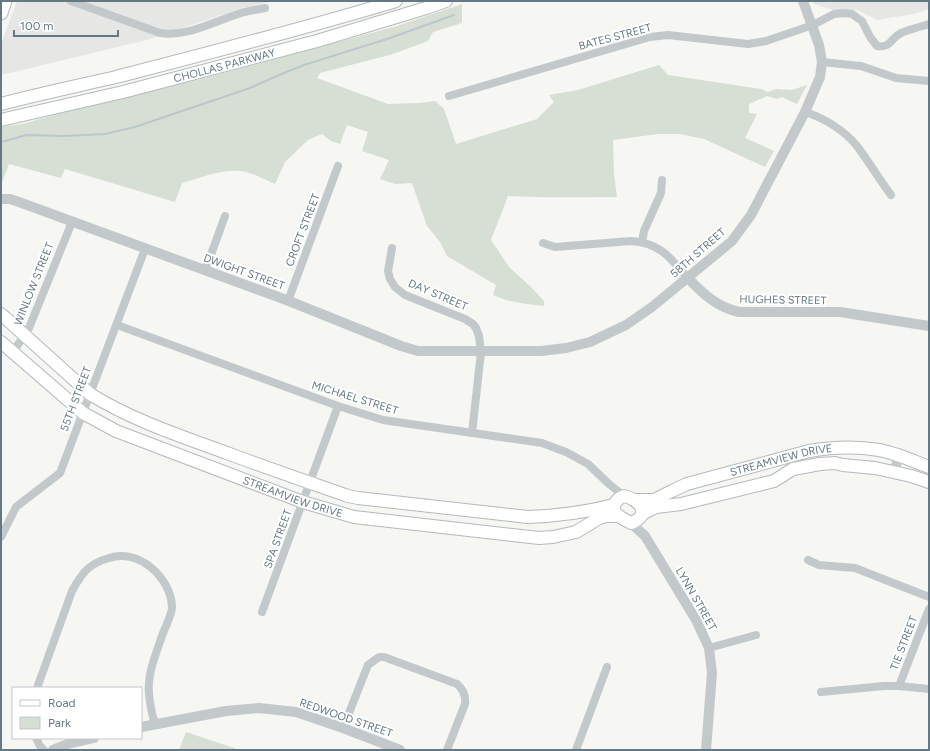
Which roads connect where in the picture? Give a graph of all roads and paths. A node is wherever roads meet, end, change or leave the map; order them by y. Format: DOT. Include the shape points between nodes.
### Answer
graph roads {
  1 [pos="5,1"];
  2 [pos="71,1"];
  3 [pos="396,1"];
  4 [pos="446,1"];
  5 [pos="803,1"];
  6 [pos="265,8"];
  7 [pos="1,13"];
  8 [pos="929,24"];
  9 [pos="813,25"];
  10 [pos="822,62"];
  11 [pos="929,81"];
  12 [pos="449,96"];
  13 [pos="1,104"];
  14 [pos="805,112"];
  15 [pos="1,120"];
  16 [pos="338,166"];
  17 [pos="662,180"];
  18 [pos="891,195"];
  19 [pos="1,199"];
  20 [pos="225,216"];
  21 [pos="72,222"];
  22 [pos="642,242"];
  23 [pos="543,243"];
  24 [pos="392,248"];
  25 [pos="145,249"];
  26 [pos="205,271"];
  27 [pos="688,278"];
  28 [pos="288,301"];
  29 [pos="1,314"];
  30 [pos="117,325"];
  31 [pos="929,326"];
  32 [pos="25,336"];
  33 [pos="1,342"];
  34 [pos="13,352"];
  35 [pos="481,352"];
  36 [pos="90,394"];
  37 [pos="338,406"];
  38 [pos="83,413"];
  39 [pos="472,433"];
  40 [pos="898,456"];
  41 [pos="929,467"];
  42 [pos="895,472"];
  43 [pos="929,482"];
  44 [pos="310,483"];
  45 [pos="635,500"];
  46 [pos="303,502"];
  47 [pos="618,505"];
  48 [pos="638,518"];
  49 [pos="1,537"];
  50 [pos="808,560"];
  51 [pos="929,598"];
  52 [pos="929,609"];
  53 [pos="262,612"];
  54 [pos="756,635"];
  55 [pos="709,648"];
  56 [pos="608,667"];
  57 [pos="899,686"];
  58 [pos="37,687"];
  59 [pos="929,689"];
  60 [pos="821,692"];
  61 [pos="154,724"];
  62 [pos="142,727"];
  63 [pos="343,728"];
  64 [pos="37,739"];
  65 [pos="90,739"];
  66 [pos="44,750"];
  67 [pos="53,750"];
  68 [pos="400,750"];
  69 [pos="448,750"];
  70 [pos="576,750"];
  71 [pos="706,750"];
  1 -- 7 [label="main road"];
  2 -- 6 [label="street" via="169,34 186,32"];
  3 -- 13 [label="main road, CHOLLAS PARKWAY" via="320,24"];
  4 -- 15 [label="main road, CHOLLAS PARKWAY" via="317,41 123,92"];
  5 -- 9 [label="street, 58TH STREET"];
  8 -- 9 [label="street, BATES STREET" via="901,33 884,47 877,46 862,22 852,14 834,14"];
  9 -- 10 [label="street, 58TH STREET"];
  9 -- 12 [label="street, BATES STREET" via="766,41 748,44 668,35 650,37"];
  10 -- 11 [label="street" via="862,66 896,78"];
  10 -- 14 [label="street, 58TH STREET" via="820,77"];
  14 -- 18 [label="street" via="838,128 856,145"];
  14 -- 27 [label="street, 58TH STREET" via="746,223 732,241"];
  16 -- 28 [label="street, CROFT STREET"];
  17 -- 22 [label="street" via="661,194 644,231"];
  19 -- 21 [label="street, DWIGHT STREET" via="10,199"];
  20 -- 26 [label="street"];
  21 -- 25 [label="street, DWIGHT STREET"];
  21 -- 32 [label="street, WINLOW STREET"];
  22 -- 23 [label="street, HUGHES STREET" via="554,247"];
  22 -- 27 [label="street, HUGHES STREET" via="665,252"];
  24 -- 35 [label="street, DAY STREET" via="388,271 395,288 405,295 473,324 479,336"];
  25 -- 26 [label="street, DWIGHT STREET"];
  25 -- 30 [label="street, 55TH STREET"];
  26 -- 28 [label="street, DWIGHT STREET"];
  27 -- 31 [label="street, HUGHES STREET" via="713,302 739,312 840,312"];
  27 -- 35 [label="street, 58TH STREET" via="626,326 590,342 541,351"];
  28 -- 35 [label="street, DWIGHT STREET" via="418,351"];
  29 -- 32 [label="main road, STREAMVIEW DRIVE"];
  30 -- 36 [label="street, 55TH STREET"];
  30 -- 37 [label="street, MICHAEL STREET"];
  32 -- 34 [label="street, WINLOW STREET"];
  32 -- 36 [label="main road, STREAMVIEW DRIVE"];
  33 -- 34 [label="main road, STREAMVIEW DRIVE"];
  34 -- 38 [label="main road, STREAMVIEW DRIVE"];
  35 -- 39 [label="street, DAY STREET"];
  36 -- 38 [label="street, 55TH STREET"];
  36 -- 44 [label="main road, STREAMVIEW DRIVE" via="130,416"];
  37 -- 39 [label="street, MICHAEL STREET" via="383,420"];
  37 -- 44 [label="street, SPA STREET"];
  38 -- 46 [label="main road, STREAMVIEW DRIVE" via="116,431"];
  38 -- 49 [label="street, 55TH STREET" via="60,473 16,507"];
  39 -- 47 [label="street, MICHAEL STREET" via="524,439 552,446 588,464 609,484"];
  40 -- 41 [label="main road, STREAMVIEW DRIVE"];
  40 -- 42 [label="street"];
  40 -- 45 [label="main road, STREAMVIEW DRIVE" via="880,450 836,447 809,451 687,484 654,500"];
  42 -- 43 [label="main road, STREAMVIEW DRIVE"];
  42 -- 48 [label="main road, STREAMVIEW DRIVE" via="835,463 820,464 793,469 774,481 681,504 656,507"];
  44 -- 46 [label="street, SPA STREET"];
  44 -- 47 [label="main road, STREAMVIEW DRIVE" via="358,498 528,517 597,510"];
  45 -- 47 [label="main road"];
  45 -- 48 [label="main road" via="643,509"];
  46 -- 47 [label="main road, STREAMVIEW DRIVE" via="354,517 539,538 576,532 606,516"];
  46 -- 53 [label="street, SPA STREET"];
  47 -- 48 [label="main road"];
  48 -- 55 [label="street, LYNN STREET" via="645,536 696,620"];
  50 -- 51 [label="street" via="819,565 855,568"];
  52 -- 57 [label="street, TIE STREET"];
  54 -- 55 [label="street"];
  55 -- 71 [label="street, LYNN STREET" via="712,673"];
  56 -- 70 [label="street"];
  57 -- 59 [label="street"];
  57 -- 60 [label="street"];
  58 -- 61 [label="street" via="79,578 89,567 115,556 123,555 139,560 152,568 163,581 170,594 172,608 153,661 149,681"];
  61 -- 62 [label="street, REDWOOD STREET"];
  61 -- 63 [label="street, REDWOOD STREET" via="226,711 259,708 296,712"];
  63 -- 68 [label="street, REDWOOD STREET"];
  63 -- 69 [label="street" via="368,665 379,657 384,657 457,684 464,693 465,704"];
  64 -- 66 [label="street"];
  65 -- 67 [label="street"];
}
